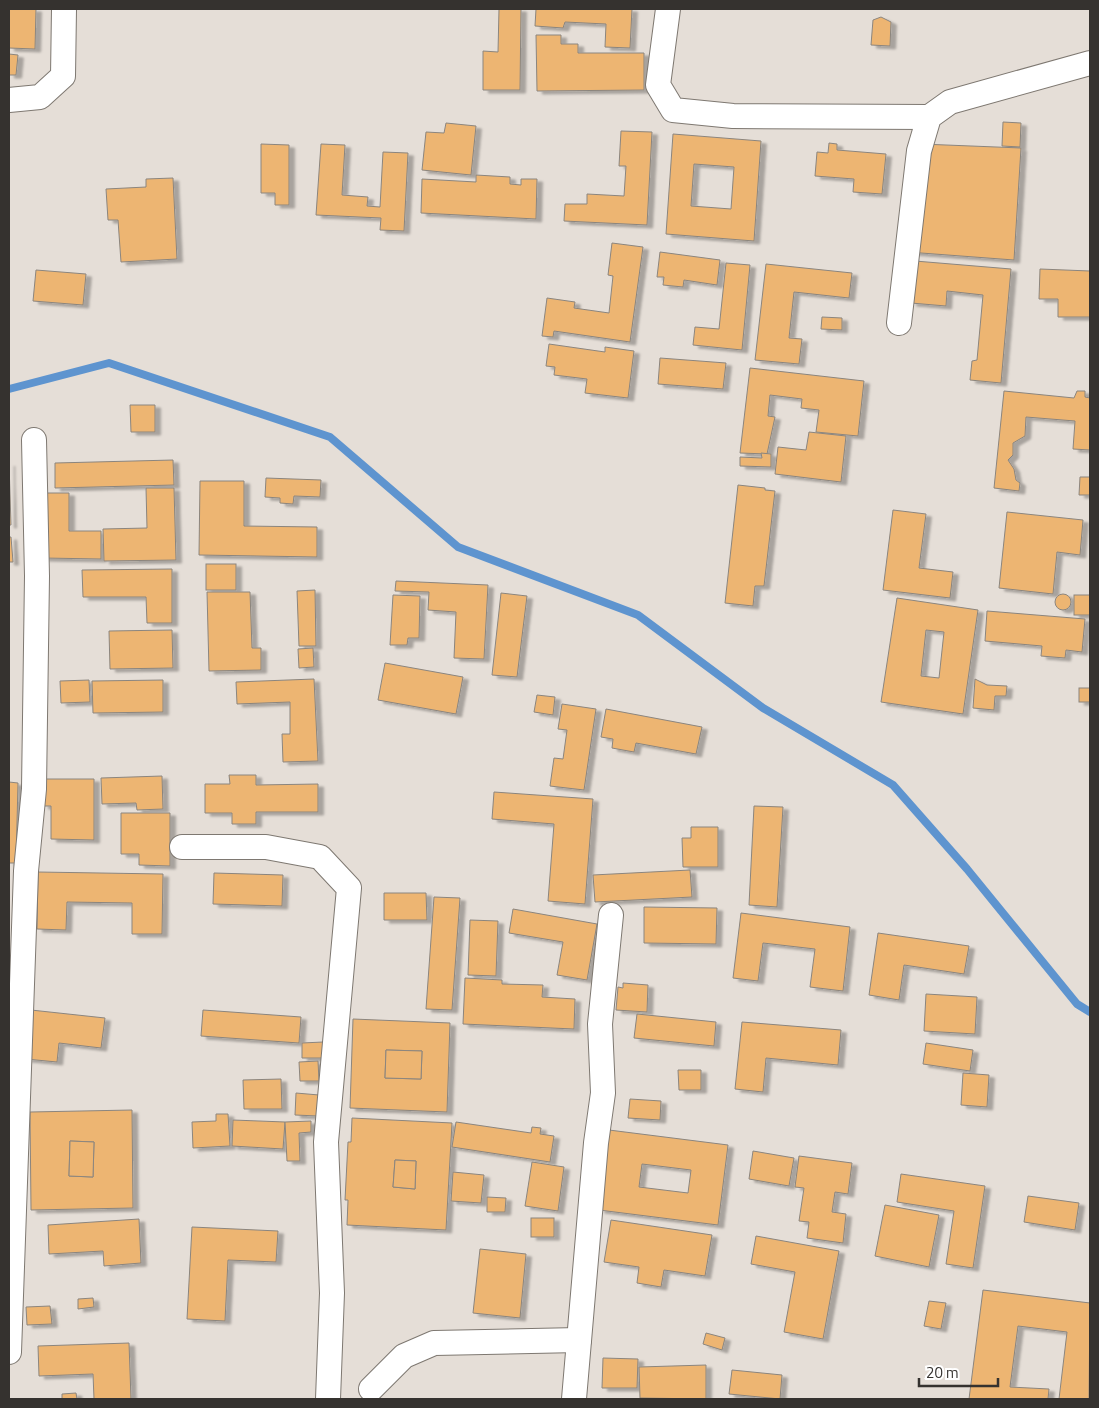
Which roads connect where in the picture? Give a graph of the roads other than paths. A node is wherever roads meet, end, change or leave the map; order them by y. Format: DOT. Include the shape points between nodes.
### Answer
graph roads {
  1 [pos="64,9"];
  2 [pos="668,9"];
  3 [pos="1090,63"];
  4 [pos="9,100"];
  5 [pos="929,116"];
  6 [pos="899,323"];
  7 [pos="34,440"];
  8 [pos="182,847"];
  9 [pos="17,871"];
  10 [pos="611,915"];
  11 [pos="580,1340"];
  12 [pos="9,1352"];
  13 [pos="371,1389"];
  14 [pos="328,1399"];
  15 [pos="574,1399"];
  1 -- 4 [label="street" via="63,76 40,97"];
  2 -- 5 [label="street" via="658,85 673,110 733,116"];
  3 -- 5 [label="street" via="950,102"];
  5 -- 6 [label="street" via="919,152"];
  7 -- 9 [label="street" via="37,576 34,770"];
  8 -- 14 [label="street" via="266,847 320,857 349,888 326,1142 332,1293"];
  9 -- 12 [label="street"];
  10 -- 11 [label="street" via="600,1024 603,1093"];
  11 -- 13 [label="street" via="434,1343 404,1356"];
  11 -- 15 [label="street"];
}
